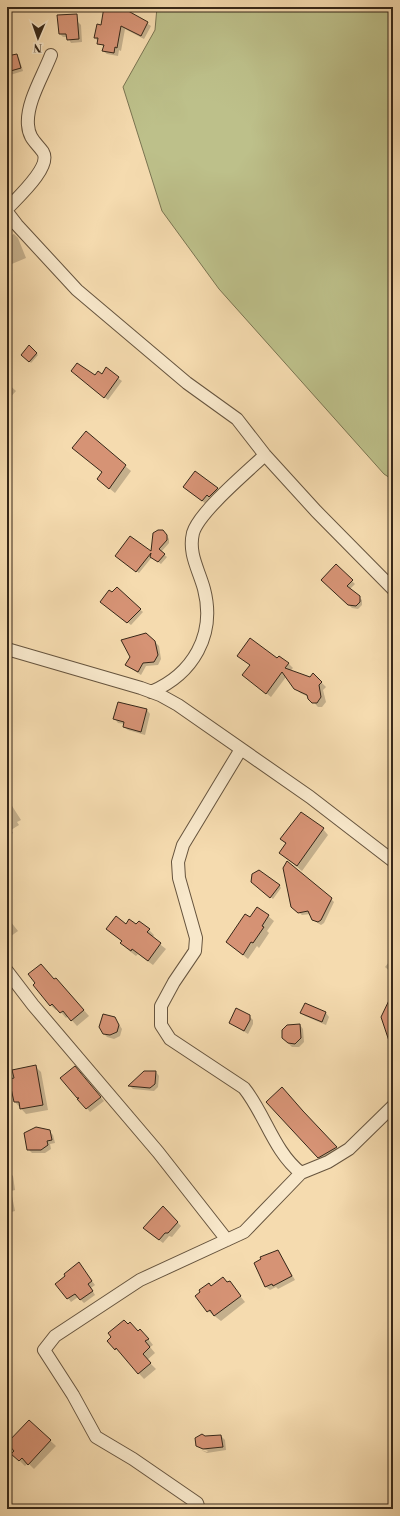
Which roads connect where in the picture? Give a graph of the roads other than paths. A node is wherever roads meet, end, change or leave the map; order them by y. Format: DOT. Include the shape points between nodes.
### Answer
graph roads {
  1 [pos="51,55"];
  2 [pos="7,210"];
  3 [pos="265,454"];
  4 [pos="393,589"];
  5 [pos="7,649"];
  6 [pos="151,692"];
  7 [pos="241,749"];
  8 [pos="393,861"];
  9 [pos="7,971"];
  10 [pos="393,1106"];
  11 [pos="301,1173"];
  12 [pos="227,1240"];
  13 [pos="199,1509"];
  1 -- 2 [label="street" via="28,116 30,134 34,144 42,151 45,161 33,181"];
  2 -- 3 [label="street" via="17,225 77,290 187,383 237,419"];
  3 -- 4 [label="street" via="316,511"];
  3 -- 6 [label="street" via="208,511 194,532 194,562 204,589 208,619 202,642 178,677"];
  5 -- 6 [label="street"];
  6 -- 7 [label="street" via="178,706"];
  7 -- 8 [label="street" via="310,797"];
  7 -- 11 [label="street" via="182,845 178,862 179,878 196,938 195,951 161,1006 161,1025 170,1039 244,1088 278,1146 293,1167"];
  9 -- 12 [label="street" via="158,1152"];
  10 -- 11 [label="street" via="348,1149 328,1162"];
  11 -- 12 [label="street" via="244,1232"];
  12 -- 13 [label="street" via="140,1280 55,1336 44,1350 96,1436 198,1503"];
}
